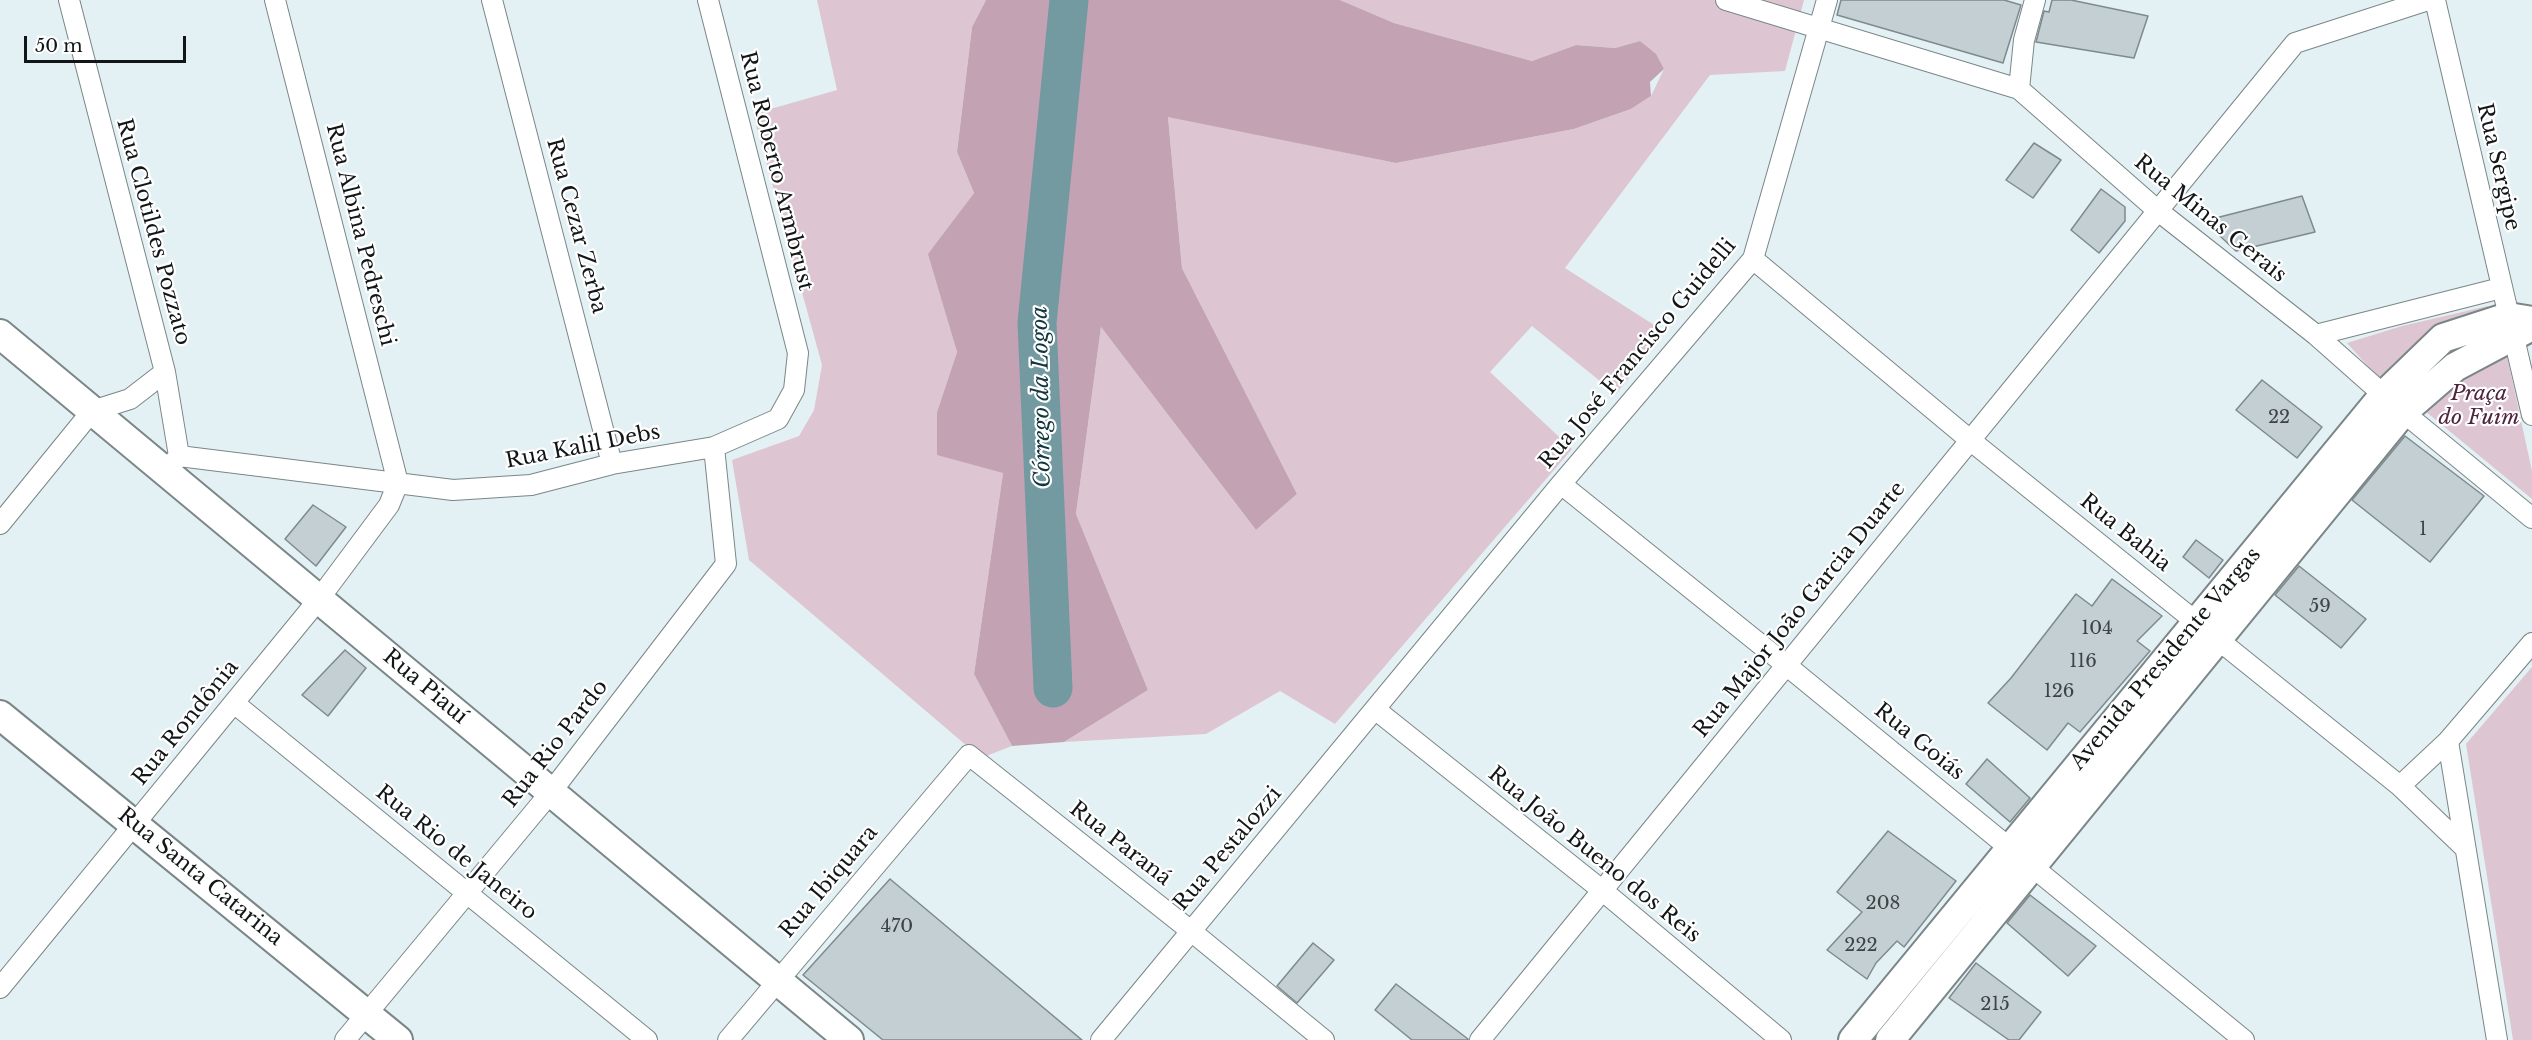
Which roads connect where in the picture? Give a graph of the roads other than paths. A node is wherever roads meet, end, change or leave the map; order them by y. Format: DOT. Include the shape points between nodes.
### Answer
graph roads {
  1 [pos="69,0"];
  2 [pos="275,0"];
  3 [pos="492,0"];
  4 [pos="708,0"];
  5 [pos="1726,0"];
  6 [pos="1827,0"];
  7 [pos="2036,0"];
  8 [pos="2428,0"];
  9 [pos="2435,0"];
  10 [pos="1820,28"];
  11 [pos="2019,89"];
  12 [pos="2157,210"];
  13 [pos="1753,259"];
  14 [pos="2501,288"];
  15 [pos="2521,325"];
  16 [pos="0,334"];
  17 [pos="2316,335"];
  18 [pos="798,353"];
  19 [pos="165,372"];
  20 [pos="2393,403"];
  21 [pos="92,411"];
  22 [pos="2532,415"];
  23 [pos="1970,440"];
  24 [pos="714,447"];
  25 [pos="171,464"];
  26 [pos="612,464"];
  27 [pos="399,483"];
  28 [pos="1562,484"];
  29 [pos="2532,518"];
  30 [pos="0,524"];
  31 [pos="319,599"];
  32 [pos="2208,630"];
  33 [pos="2532,643"];
  34 [pos="1786,665"];
  35 [pos="1393,689"];
  36 [pos="234,703"];
  37 [pos="1376,710"];
  38 [pos="0,715"];
  39 [pos="2448,741"];
  40 [pos="969,755"];
  41 [pos="2400,786"];
  42 [pos="551,792"];
  43 [pos="135,823"];
  44 [pos="2010,848"];
  45 [pos="2465,848"];
  46 [pos="2034,866"];
  47 [pos="1603,891"];
  48 [pos="467,892"];
  49 [pos="1191,931"];
  50 [pos="777,980"];
  51 [pos="0,988"];
  52 [pos="367,1014"];
  53 [pos="345,1040"];
  54 [pos="398,1040"];
  55 [pos="647,1040"];
  56 [pos="728,1040"];
  57 [pos="849,1040"];
  58 [pos="1101,1040"];
  59 [pos="1324,1040"];
  60 [pos="1480,1040"];
  61 [pos="1780,1040"];
  62 [pos="1852,1040"];
  63 [pos="1890,1040"];
  64 [pos="2244,1040"];
  65 [pos="2497,1040"];
  1 -- 19 [label="street, Rua Clotildes Pozzato"];
  2 -- 27 [label="street, Rua Albina Pedreschi"];
  3 -- 26 [label="street, Rua Cezar Zerba"];
  4 -- 18 [label="street, Rua Roberto Armbrust"];
  5 -- 10 [label="street, Rua Minas Gerais"];
  6 -- 10 [label="street, Rua José Francisco Guidelli"];
  7 -- 11 [label="street" via="2024,40"];
  8 -- 12 [label="street, Rua Major João Garcia Duarte" via="2295,43"];
  9 -- 14 [label="street, Rua Sergipe"];
  10 -- 11 [label="street, Rua Minas Gerais"];
  10 -- 13 [label="street, Rua José Francisco Guidelli"];
  11 -- 12 [label="street, Rua Minas Gerais"];
  12 -- 17 [label="street, Rua Minas Gerais"];
  12 -- 23 [label="street, Rua Major João Garcia Duarte"];
  13 -- 23 [label="street, Rua Bahia"];
  13 -- 28 [label="street, Rua José Francisco Guidelli"];
  14 -- 15 [label="street, Rua Sergipe"];
  14 -- 17 [label="street"];
  15 -- 20 [label="main road, Avenida Presidente Vargas" via="2443,338"];
  15 -- 22 [label="street, Rua Sergipe"];
  16 -- 21 [label="main road, Rua Piauí"];
  17 -- 20 [label="street, Rua Minas Gerais"];
  18 -- 24 [label="street, Rua Kalil Debs" via="794,390 778,419"];
  19 -- 21 [label="street" via="130,399"];
  19 -- 25 [label="street, Rua Clotildes Pozzato"];
  20 -- 29 [label="street, Rua Minas Gerais"];
  20 -- 32 [label="main road, Avenida Presidente Vargas"];
  21 -- 25 [label="main road, Rua Piauí"];
  21 -- 30 [label="street"];
  23 -- 32 [label="street, Rua Bahia"];
  23 -- 34 [label="street, Rua Major João Garcia Duarte"];
  24 -- 26 [label="street, Rua Kalil Debs"];
  24 -- 42 [label="street, Rua Rio Pardo" via="726,564"];
  25 -- 27 [label="street, Rua Kalil Debs"];
  25 -- 31 [label="main road, Rua Piauí"];
  26 -- 27 [label="street, Rua Kalil Debs" via="531,485 453,490"];
  27 -- 31 [label="street, Rua Rondônia" via="389,505"];
  28 -- 34 [label="street, Rua Goiás"];
  28 -- 35 [label="street, Rua José Francisco Guidelli"];
  31 -- 36 [label="street, Rua Rondônia"];
  31 -- 42 [label="main road, Rua Piauí"];
  32 -- 41 [label="street, Rua Bahia"];
  32 -- 44 [label="main road, Avenida Presidente Vargas"];
  32 -- 46 [label="main road, Avenida Presidente Vargas"];
  33 -- 39 [label="street"];
  34 -- 44 [label="street, Rua Goiás"];
  34 -- 47 [label="street, Rua Major João Garcia Duarte"];
  35 -- 37 [label="street, Rua Pestalozzi"];
  36 -- 43 [label="street, Rua Rondônia"];
  36 -- 48 [label="street, Rua Rio de Janeiro"];
  37 -- 47 [label="street, Rua João Bueno dos Reis"];
  37 -- 49 [label="street, Rua Pestalozzi"];
  38 -- 43 [label="main road, Rua Santa Catarina"];
  39 -- 41 [label="street"];
  39 -- 45 [label="street"];
  40 -- 49 [label="street, Rua Paraná"];
  40 -- 50 [label="street, Rua Ibiquara"];
  41 -- 45 [label="street, Rua Bahia"];
  42 -- 48 [label="street, Rua Rio Pardo"];
  42 -- 50 [label="main road, Rua Piauí"];
  43 -- 51 [label="street, Rua Rondônia"];
  43 -- 52 [label="main road, Rua Santa Catarina"];
  44 -- 46 [label="street, Rua Goiás"];
  44 -- 62 [label="main road, Avenida Presidente Vargas"];
  45 -- 65 [label="street"];
  46 -- 63 [label="main road, Avenida Presidente Vargas"];
  46 -- 64 [label="street, Rua Goiás"];
  47 -- 60 [label="street, Rua Major João Garcia Duarte"];
  47 -- 61 [label="street, Rua João Bueno dos Reis"];
  48 -- 52 [label="street, Rua Rio Pardo"];
  48 -- 55 [label="street, Rua Rio de Janeiro"];
  49 -- 58 [label="street, Rua Pestalozzi"];
  49 -- 59 [label="street, Rua Paraná"];
  50 -- 56 [label="street, Rua Ibiquara"];
  50 -- 57 [label="main road, Rua Piauí"];
  52 -- 53 [label="street, Rua Rio Pardo"];
  52 -- 54 [label="main road, Rua Santa Catarina"];
}
